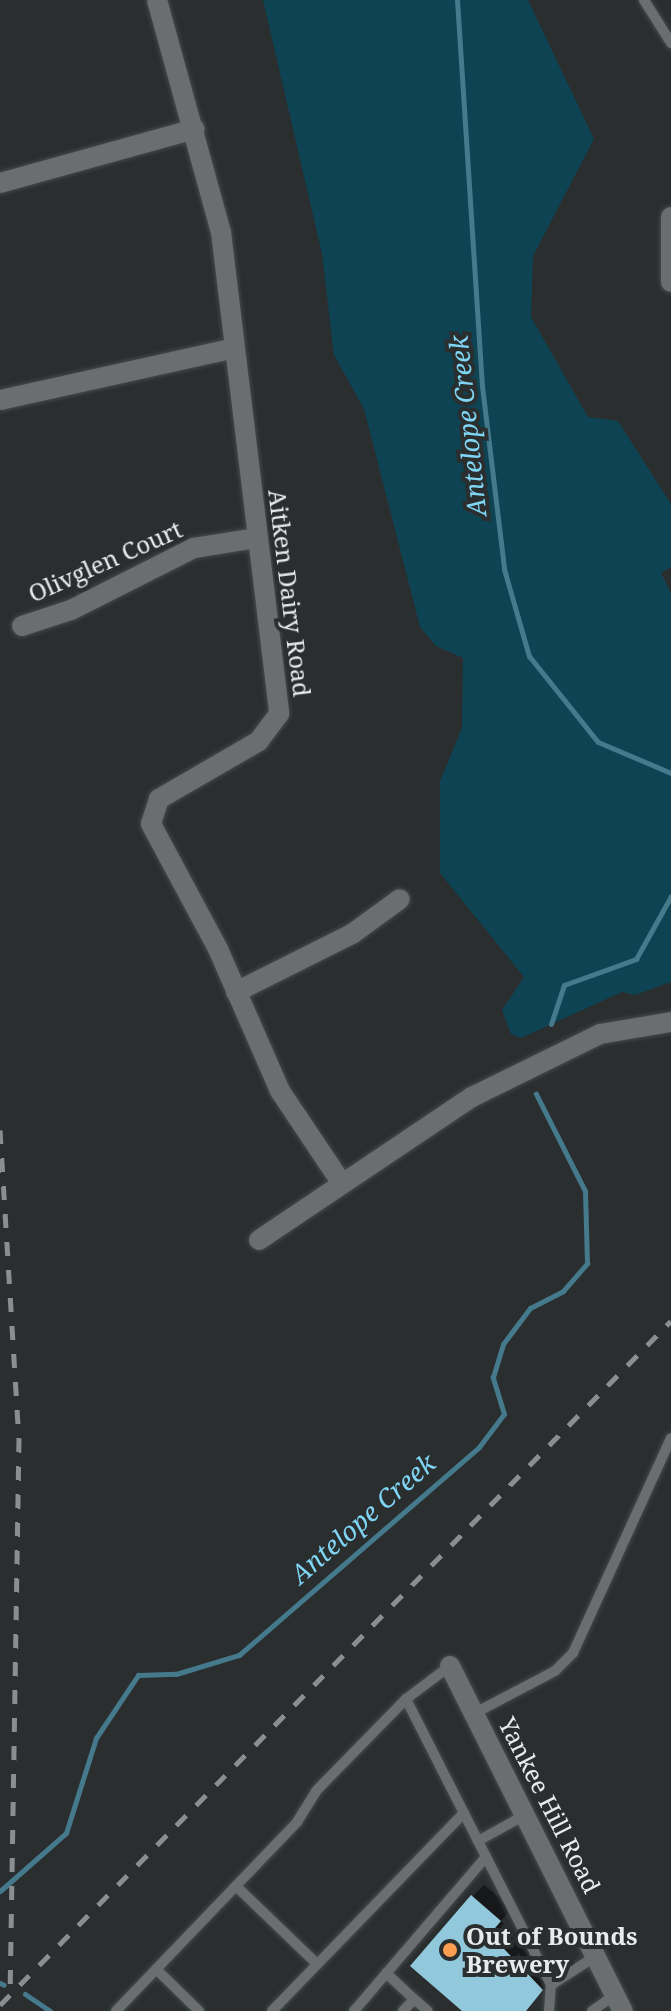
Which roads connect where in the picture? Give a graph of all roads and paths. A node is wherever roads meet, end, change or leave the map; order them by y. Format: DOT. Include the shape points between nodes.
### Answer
graph roads {
  1 [pos="157,0"];
  2 [pos="644,0"];
  3 [pos="671,43"];
  4 [pos="195,129"];
  5 [pos="0,183"];
  6 [pos="671,217"];
  7 [pos="671,282"];
  8 [pos="234,348"];
  9 [pos="0,400"];
  10 [pos="257,538"];
  11 [pos="22,626"];
  12 [pos="400,899"];
  13 [pos="236,992"];
  14 [pos="671,1022"];
  15 [pos="341,1182"];
  16 [pos="259,1240"];
  17 [pos="671,1438"];
  18 [pos="450,1666"];
  19 [pos="406,1699"];
  20 [pos="475,1713"];
  21 [pos="464,1813"];
  22 [pos="526,1815"];
  23 [pos="478,1841"];
  24 [pos="486,1857"];
  25 [pos="236,1886"];
  26 [pos="596,1956"];
  27 [pos="317,1964"];
  28 [pos="156,1969"];
  29 [pos="386,1973"];
  30 [pos="551,1985"];
  31 [pos="414,1999"];
  32 [pos="619,2003"];
  33 [pos="116,2011"];
  34 [pos="199,2011"];
  35 [pos="272,2011"];
  36 [pos="354,2011"];
  37 [pos="403,2011"];
  38 [pos="428,2011"];
  39 [pos="549,2011"];
  40 [pos="592,2011"];
  1 -- 4 [label="street, Aitken Dairy Road"];
  2 -- 3 [label="lane"];
  4 -- 5 [label="street"];
  4 -- 8 [label="street, Aitken Dairy Road" via="221,232"];
  6 -- 7 [label="street"];
  8 -- 9 [label="street"];
  8 -- 10 [label="street, Aitken Dairy Road"];
  10 -- 11 [label="street, Olivglen Court" via="194,548 71,610"];
  10 -- 13 [label="street, Aitken Dairy Road" via="279,714 259,741 150,810 151,824"];
  12 -- 13 [label="street" via="352,934"];
  13 -- 15 [label="street, Aitken Dairy Road" via="304,1136"];
  14 -- 15 [label="street" via="600,1034 552,1057 405,1136"];
  15 -- 16 [label="street"];
  17 -- 20 [label="lane" via="573,1653 555,1671"];
  18 -- 19 [label="lane"];
  18 -- 20 [label="street, Yankee Hill Road"];
  19 -- 21 [label="lane"];
  19 -- 25 [label="lane"];
  20 -- 22 [label="street, Yankee Hill Road"];
  21 -- 23 [label="lane"];
  21 -- 27 [label="lane"];
  22 -- 23 [label="lane"];
  22 -- 26 [label="street, Yankee Hill Road"];
  23 -- 24 [label="lane"];
  24 -- 29 [label="lane"];
  24 -- 30 [label="lane"];
  25 -- 27 [label="lane"];
  25 -- 28 [label="lane"];
  26 -- 30 [label="lane"];
  26 -- 32 [label="street, Yankee Hill Road"];
  27 -- 35 [label="lane"];
  28 -- 33 [label="lane"];
  28 -- 34 [label="lane"];
  29 -- 31 [label="lane"];
  29 -- 36 [label="lane"];
  30 -- 39 [label="lane"];
  31 -- 37 [label="lane"];
  31 -- 38 [label="lane"];
  32 -- 40 [label="lane"];
}
